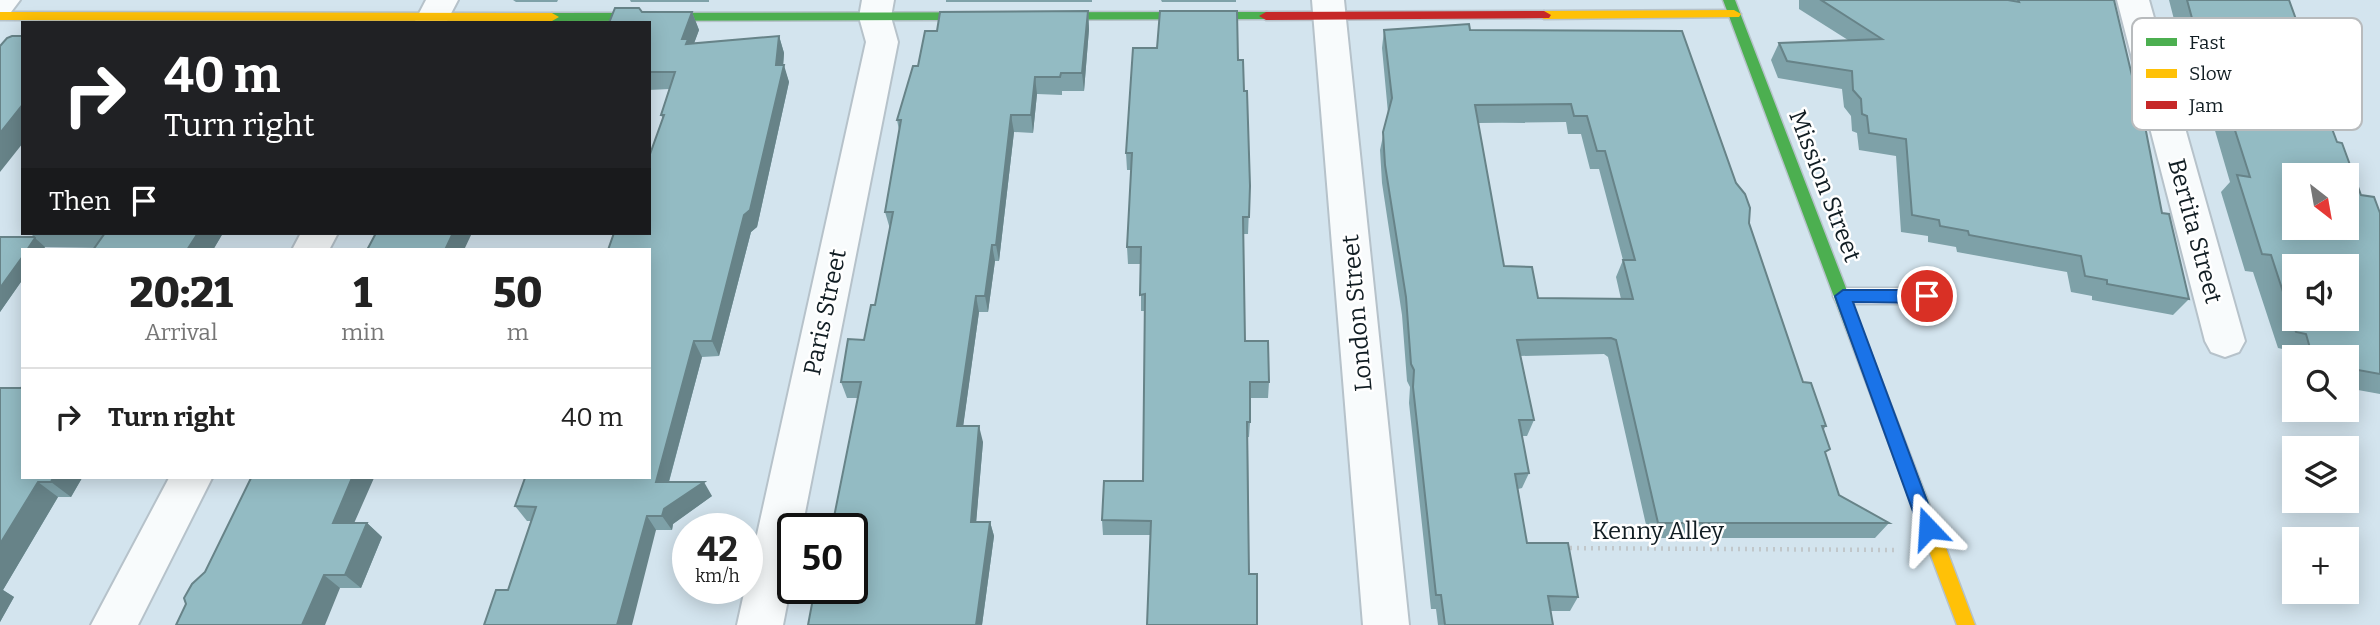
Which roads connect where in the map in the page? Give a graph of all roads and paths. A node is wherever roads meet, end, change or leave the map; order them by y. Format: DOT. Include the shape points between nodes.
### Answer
graph roads {
  1 [pos="4,0"];
  2 [pos="2133,0"];
  3 [pos="0,5"];
  4 [pos="1328,7"];
  5 [pos="1732,7"];
  6 [pos="876,9"];
  7 [pos="435,13"];
  8 [pos="0,16"];
  9 [pos="2138,18"];
  10 [pos="2168,130"];
  11 [pos="1843,296"];
  12 [pos="1927,296"];
  13 [pos="2225,341"];
  14 [pos="190,479"];
  15 [pos="1552,548"];
  16 [pos="1937,550"];
  17 [pos="114,625"];
  18 [pos="760,625"];
  19 [pos="1386,625"];
  20 [pos="1966,625"];
  1 -- 3 [label="street"];
  2 -- 9 [label="street, Bertita Street"];
  4 -- 5 [label="street"];
  4 -- 6 [label="street"];
  4 -- 19 [label="street, London Street"];
  5 -- 11 [label="street, Mission Street"];
  6 -- 7 [label="street"];
  6 -- 18 [label="street, Paris Street" via="882,43"];
  7 -- 8 [label="street"];
  10 -- 13 [label="street, Bertita Street"];
  11 -- 12 [label="lane"];
  11 -- 16 [label="street, Mission Street"];
  14 -- 17 [label="street"];
  15 -- 16 [label="path, Kenny Alley"];
  16 -- 20 [label="street, Mission Street"];
}
